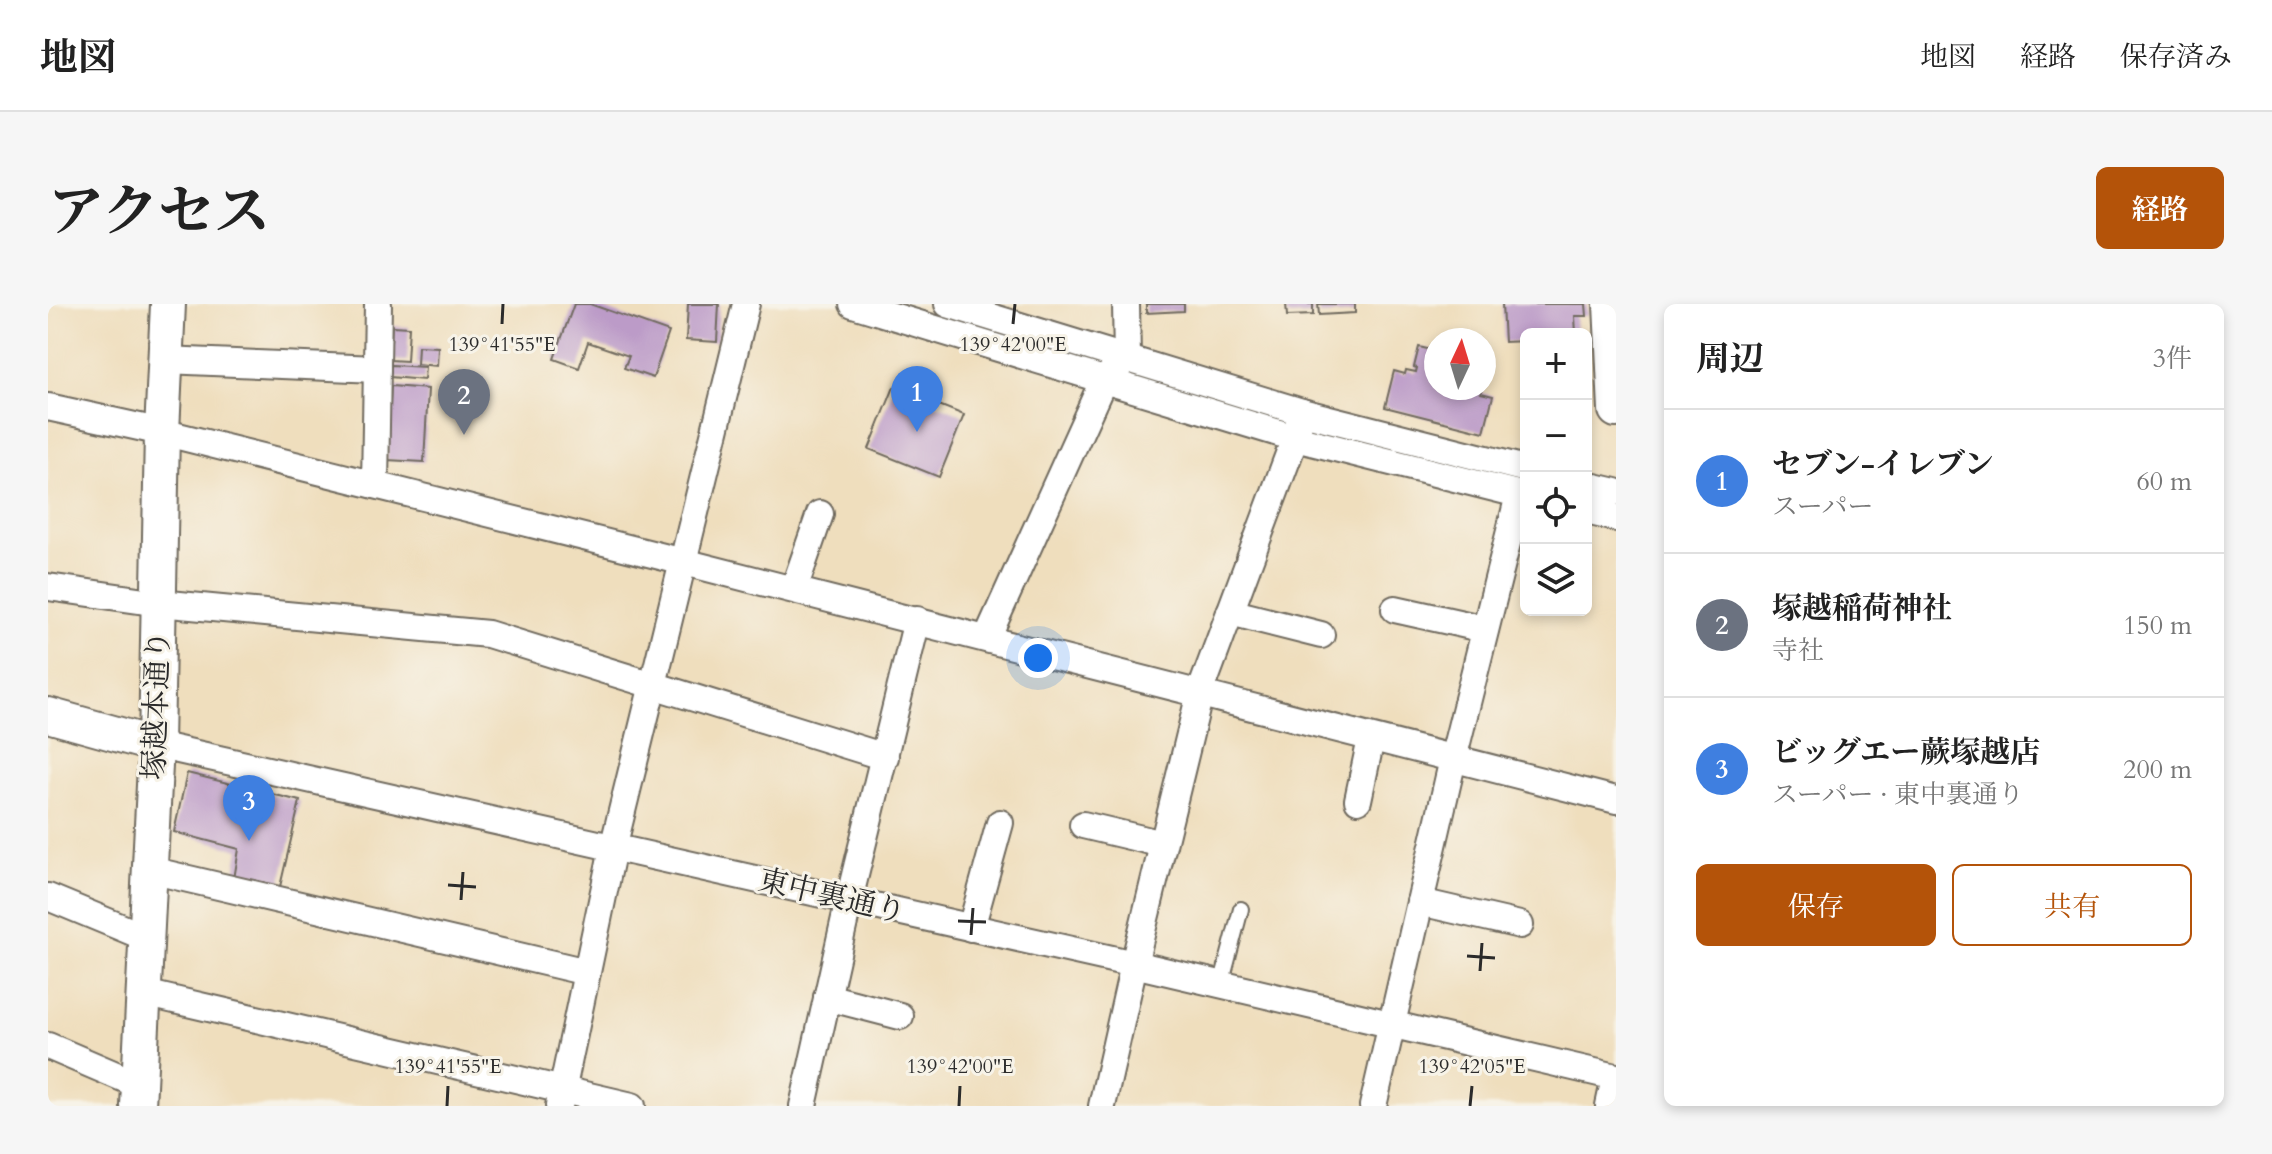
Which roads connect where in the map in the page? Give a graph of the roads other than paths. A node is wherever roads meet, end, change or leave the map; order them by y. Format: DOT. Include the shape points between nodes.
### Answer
graph roads {
  1 [pos="168,304"];
  2 [pos="378,304"];
  3 [pos="746,304"];
  4 [pos="853,304"];
  5 [pos="948,304"];
  6 [pos="1126,304"];
  7 [pos="1611,304"];
  8 [pos="1127,359"];
  9 [pos="165,360"];
  10 [pos="377,369"];
  11 [pos="1104,379"];
  12 [pos="48,407"];
  13 [pos="1616,410"];
  14 [pos="1302,412"];
  15 [pos="162,432"];
  16 [pos="1295,438"];
  17 [pos="1520,467"];
  18 [pos="375,485"];
  19 [pos="1592,486"];
  20 [pos="1616,492"];
  21 [pos="1520,495"];
  22 [pos="1520,503"];
  23 [pos="1592,512"];
  24 [pos="820,514"];
  25 [pos="1616,518"];
  26 [pos="684,562"];
  27 [pos="48,587"];
  28 [pos="794,589"];
  29 [pos="159,603"];
  30 [pos="1395,609"];
  31 [pos="1230,612"];
  32 [pos="917,620"];
  33 [pos="1485,629"];
  34 [pos="1321,635"];
  35 [pos="987,638"];
  36 [pos="653,685"];
  37 [pos="1200,693"];
  38 [pos="48,715"];
  39 [pos="1371,739"];
  40 [pos="156,745"];
  41 [pos="885,757"];
  42 [pos="1453,759"];
  43 [pos="1358,800"];
  44 [pos="1616,800"];
  45 [pos="1000,823"];
  46 [pos="1083,825"];
  47 [pos="1163,844"];
  48 [pos="613,848"];
  49 [pos="150,870"];
  50 [pos="48,897"];
  51 [pos="849,900"];
  52 [pos="1420,902"];
  53 [pos="1241,909"];
  54 [pos="1520,925"];
  55 [pos="971,928"];
  56 [pos="147,938"];
  57 [pos="1134,964"];
  58 [pos="587,972"];
  59 [pos="1221,985"];
  60 [pos="144,993"];
  61 [pos="827,997"];
  62 [pos="900,1016"];
  63 [pos="1392,1026"];
  64 [pos="51,1053"];
  65 [pos="1616,1077"];
  66 [pos="1616,1092"];
  67 [pos="139,1096"];
  68 [pos="561,1098"];
  69 [pos="632,1106"];
  70 [pos="803,1106"];
  71 [pos="1102,1106"];
  72 [pos="1373,1106"];
  73 [pos="1613,1106"];
  1 -- 9 [label="street, 塚越本通り"];
  2 -- 10 [label="street"];
  3 -- 26 [label="street"];
  4 -- 11 [label="street"];
  5 -- 8 [label="street"];
  6 -- 8 [label="street"];
  7 -- 13 [label="street"];
  8 -- 11 [label="street"];
  8 -- 14 [label="street"];
  9 -- 10 [label="street"];
  9 -- 15 [label="street, 塚越本通り"];
  10 -- 18 [label="street"];
  11 -- 16 [label="street"];
  11 -- 35 [label="street"];
  12 -- 15 [label="street"];
  14 -- 16 [label="street"];
  14 -- 17 [label="street"];
  15 -- 18 [label="street"];
  15 -- 29 [label="street, 塚越本通り"];
  16 -- 21 [label="street"];
  16 -- 31 [label="street"];
  18 -- 26 [label="street"];
  19 -- 20 [label="street"];
  22 -- 33 [label="street"];
  23 -- 25 [label="street"];
  24 -- 28 [label="street"];
  26 -- 28 [label="street"];
  26 -- 36 [label="street"];
  27 -- 29 [label="street"];
  28 -- 32 [label="street"];
  29 -- 36 [label="street" via="488,634"];
  29 -- 40 [label="street, 塚越本通り"];
  30 -- 33 [label="street"];
  31 -- 34 [label="street"];
  31 -- 37 [label="street"];
  32 -- 35 [label="street"];
  32 -- 41 [label="street"];
  33 -- 42 [label="street"];
  35 -- 37 [label="street"];
  36 -- 41 [label="street"];
  36 -- 48 [label="street"];
  37 -- 39 [label="street"];
  37 -- 47 [label="street"];
  38 -- 40 [label="street, 東中裏通り"];
  39 -- 42 [label="street"];
  39 -- 43 [label="street"];
  40 -- 48 [label="street, 東中裏通り"];
  40 -- 49 [label="street, 塚越本通り"];
  41 -- 51 [label="street"];
  42 -- 44 [label="street"];
  42 -- 52 [label="street"];
  45 -- 55 [label="street"];
  46 -- 47 [label="street"];
  47 -- 57 [label="street"];
  48 -- 51 [label="street, 東中裏通り"];
  48 -- 58 [label="street"];
  49 -- 56 [label="street, 塚越本通り"];
  49 -- 58 [label="street"];
  50 -- 56 [label="street"];
  51 -- 55 [label="street, 東中裏通り"];
  51 -- 61 [label="street"];
  52 -- 54 [label="street"];
  52 -- 63 [label="street"];
  53 -- 59 [label="lane"];
  55 -- 57 [label="street, 東中裏通り"];
  56 -- 60 [label="street, 塚越本通り"];
  57 -- 59 [label="street, 東中裏通り"];
  57 -- 71 [label="street"];
  58 -- 68 [label="street"];
  59 -- 63 [label="street, 東中裏通り"];
  60 -- 67 [label="street, 塚越本通り"];
  60 -- 68 [label="street"];
  61 -- 62 [label="street"];
  61 -- 70 [label="street"];
  63 -- 65 [label="street, 東中裏通り"];
  63 -- 72 [label="street"];
  64 -- 67 [label="street"];
  66 -- 73 [label="street"];
  68 -- 69 [label="street"];
}
